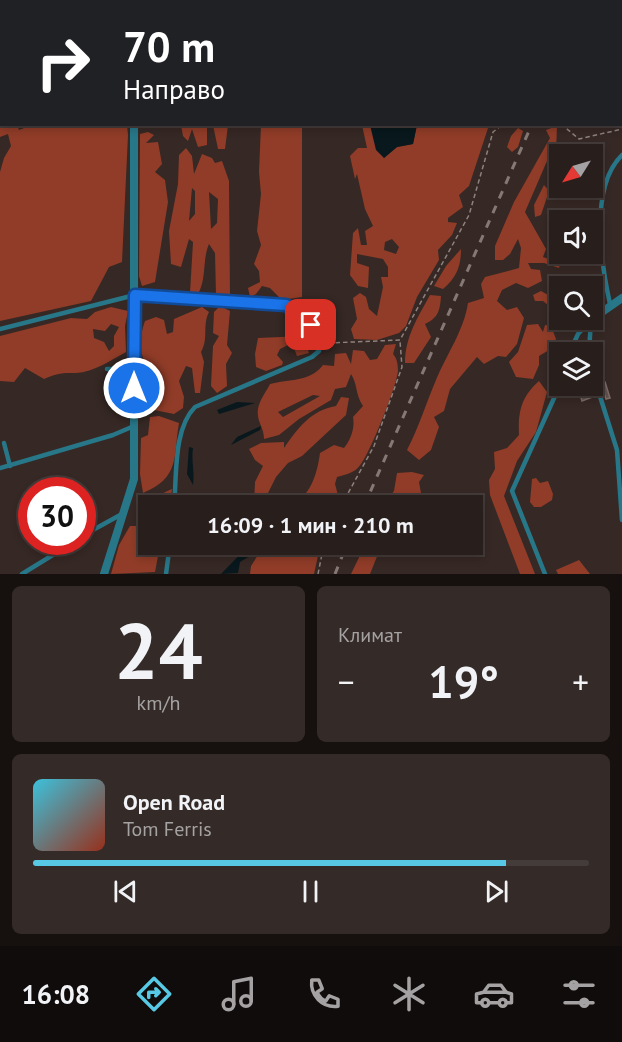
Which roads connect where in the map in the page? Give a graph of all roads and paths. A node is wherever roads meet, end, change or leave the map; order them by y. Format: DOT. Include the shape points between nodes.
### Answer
graph roads {
  1 [pos="134,126"];
  2 [pos="500,126"];
  3 [pos="563,126"];
  4 [pos="622,129"];
  5 [pos="622,155"];
  6 [pos="135,295"];
  7 [pos="622,298"];
  8 [pos="610,304"];
  9 [pos="603,310"];
  10 [pos="0,329"];
  11 [pos="400,340"];
  12 [pos="321,342"];
  13 [pos="107,369"];
  14 [pos="134,369"];
  15 [pos="555,396"];
  16 [pos="600,396"];
  17 [pos="134,426"];
  18 [pos="4,442"];
  19 [pos="10,466"];
  20 [pos="0,468"];
  21 [pos="175,495"];
  22 [pos="346,495"];
  23 [pos="124,512"];
  24 [pos="622,520"];
  25 [pos="96,528"];
  26 [pos="53,555"];
  27 [pos="169,555"];
  28 [pos="322,555"];
  29 [pos="22,574"];
  30 [pos="104,574"];
  31 [pos="166,574"];
  32 [pos="318,574"];
  33 [pos="545,574"];
  1 -- 6 [label="street"];
  2 -- 11 [label="path" via="493,132 469,214"];
  3 -- 4 [label="path" via="579,139"];
  5 -- 8 [label="lane" via="613,164 604,189 601,245"];
  6 -- 10 [label="lane"];
  6 -- 12 [label="lane" via="286,305 311,325"];
  6 -- 14 [label="street"];
  7 -- 8 [label="street"];
  8 -- 9 [label="street"];
  11 -- 12 [label="path"];
  11 -- 22 [label="path" via="402,367 374,446"];
  12 -- 21 [label="lane" via="312,357 189,413 180,444"];
  13 -- 14 [label="lane"];
  14 -- 17 [label="street"];
  15 -- 33 [label="lane" via="512,491"];
  16 -- 24 [label="lane" via="616,450"];
  17 -- 19 [label="lane"];
  17 -- 23 [label="street" via="134,479"];
  18 -- 19 [label="lane"];
  19 -- 20 [label="lane"];
  23 -- 25 [label="lane"];
  23 -- 30 [label="street"];
  26 -- 29 [label="lane"];
  27 -- 31 [label="lane"];
  28 -- 32 [label="path"];
}
